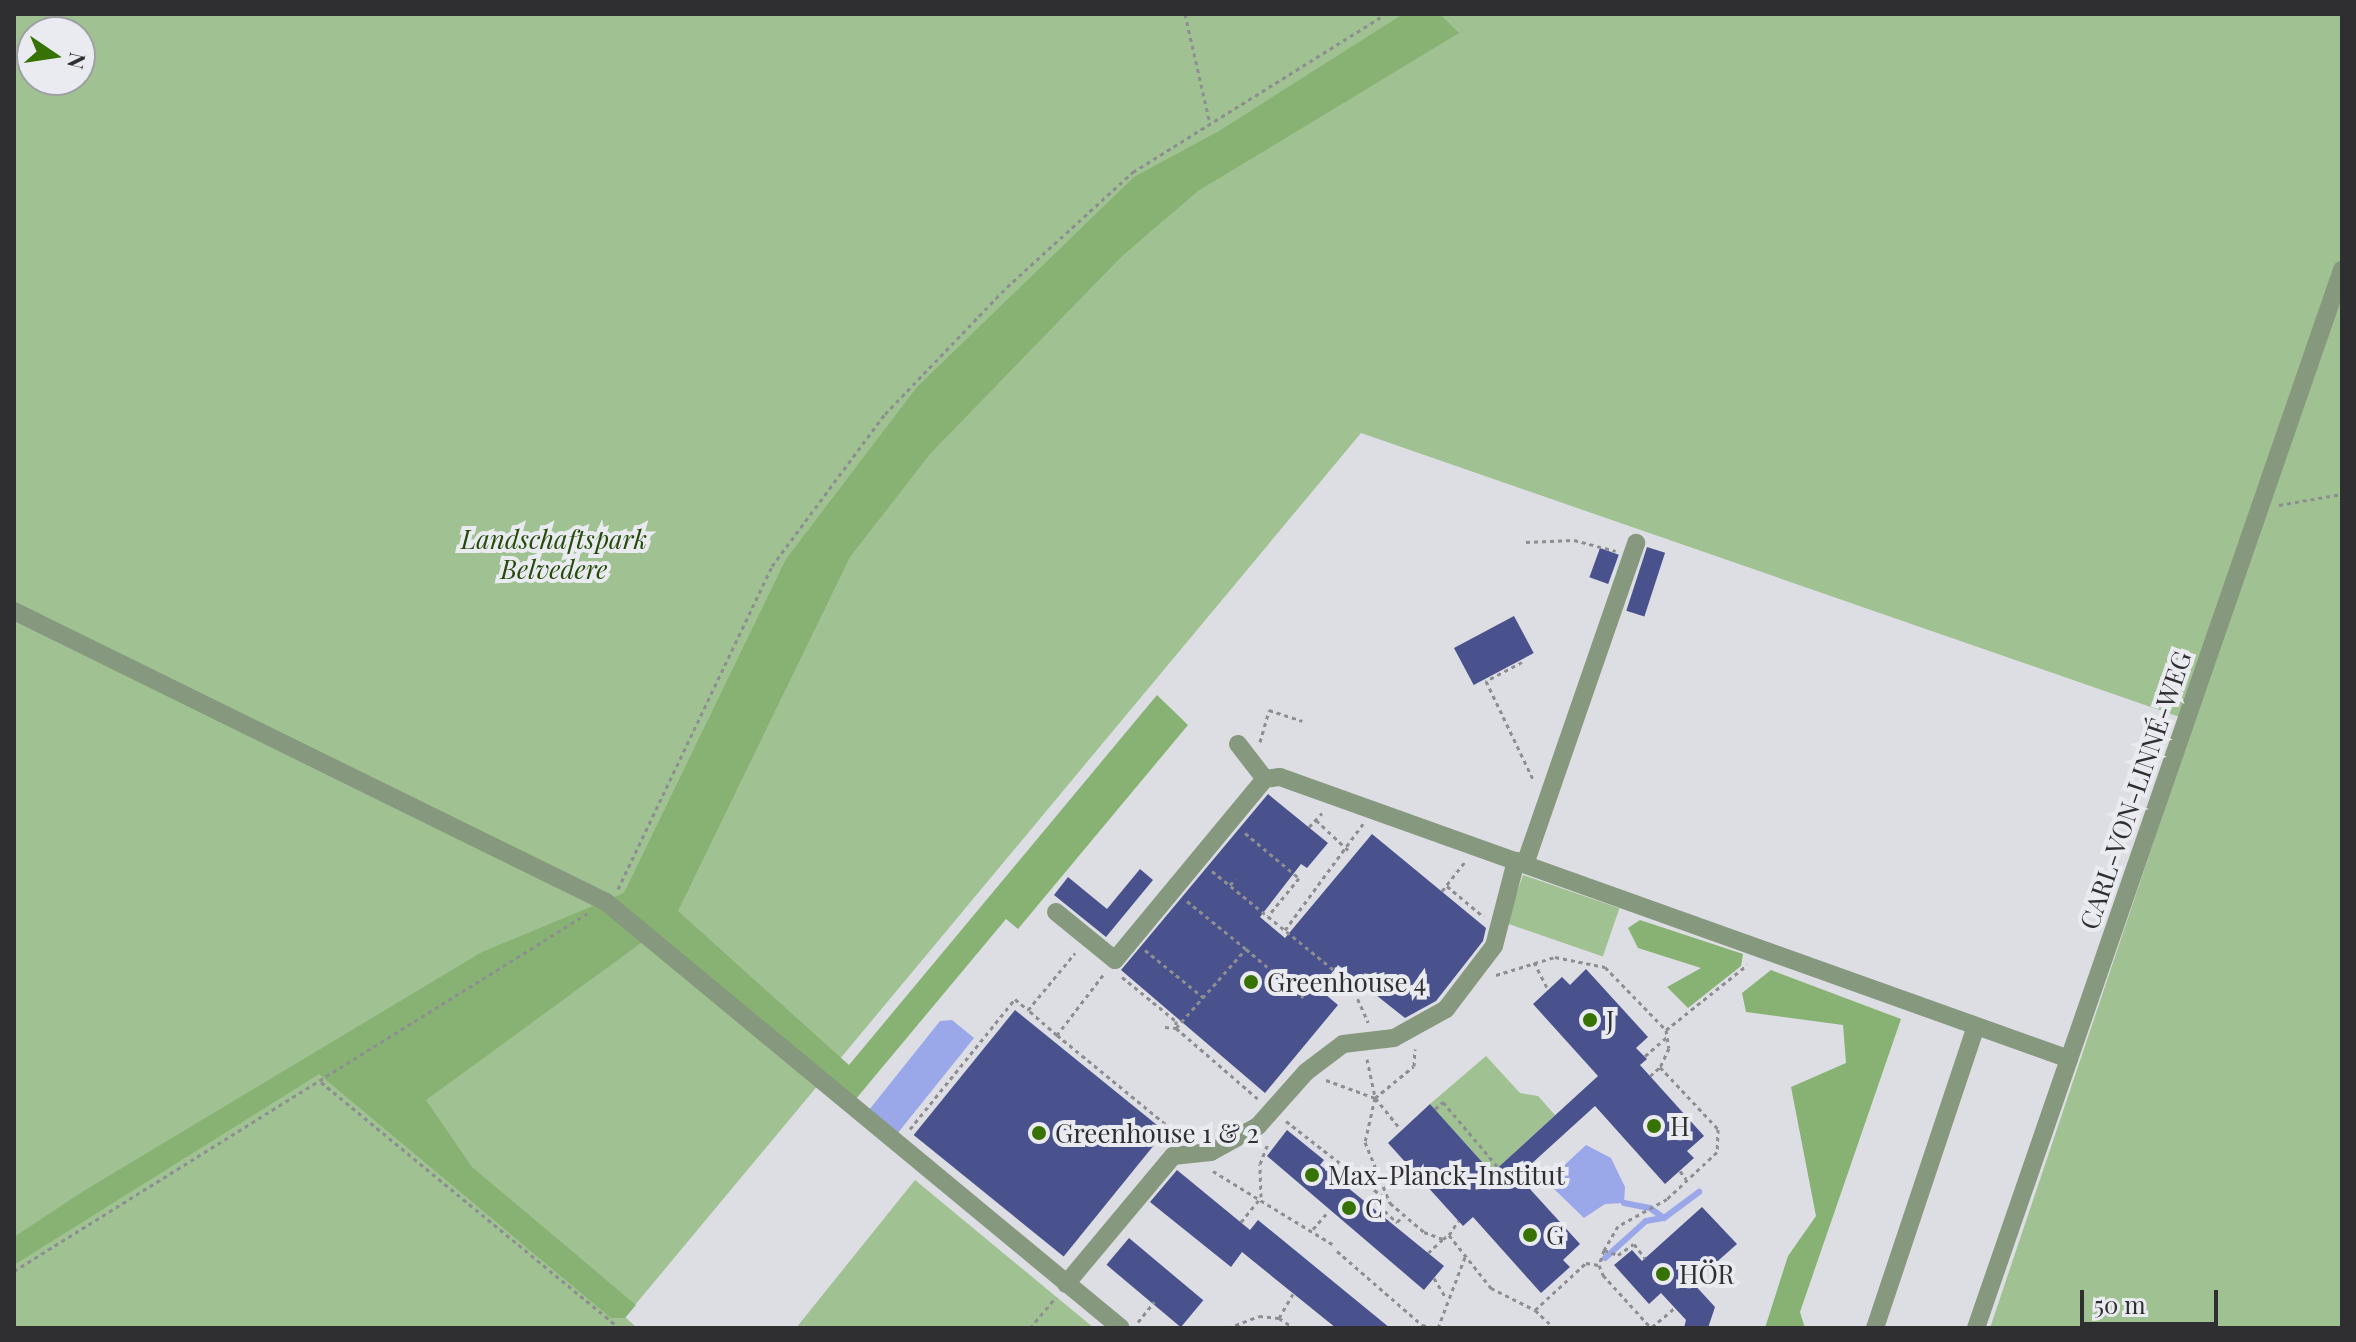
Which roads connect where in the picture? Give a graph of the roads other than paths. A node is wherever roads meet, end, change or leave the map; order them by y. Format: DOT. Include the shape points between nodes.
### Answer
graph roads {
  1 [pos="2342,270"];
  2 [pos="1633,550"];
  3 [pos="14,611"];
  4 [pos="1245,750"];
  5 [pos="1265,779"];
  6 [pos="1520,862"];
  7 [pos="1056,912"];
  8 [pos="1976,1026"];
  9 [pos="2069,1059"];
  10 [pos="1066,1284"];
  11 [pos="1121,1328"];
  12 [pos="1875,1328"];
  13 [pos="1976,1328"];
  1 -- 9 [label="street, CARL-VON-LINNÉ-WEG"];
  2 -- 6 [label="street"];
  3 -- 10 [label="street" via="606,902"];
  4 -- 5 [label="street"];
  5 -- 6 [label="street" via="1280,777"];
  5 -- 7 [label="street" via="1112,964"];
  6 -- 8 [label="street"];
  6 -- 10 [label="street" via="1497,934 1473,979 1446,1009 1416,1028 1343,1044 1306,1072 1239,1139 1211,1152 1173,1156"];
  8 -- 9 [label="street"];
  8 -- 12 [label="street"];
  9 -- 13 [label="street, CARL-VON-LINNÉ-WEG"];
  10 -- 11 [label="street"];
}
